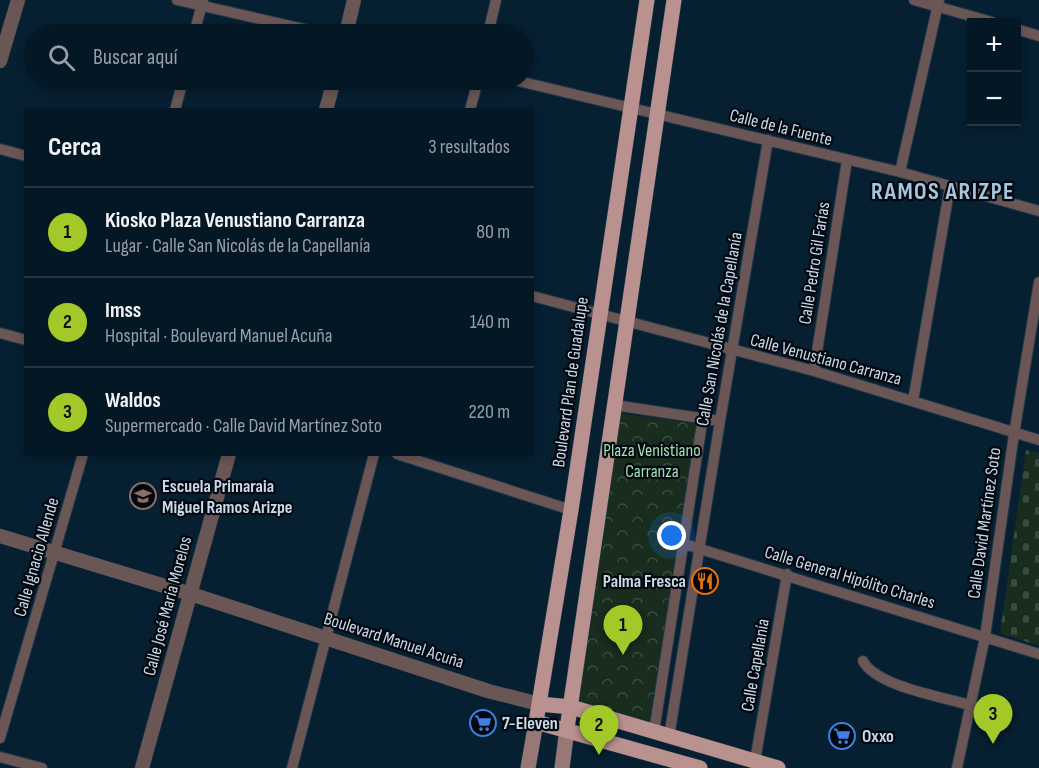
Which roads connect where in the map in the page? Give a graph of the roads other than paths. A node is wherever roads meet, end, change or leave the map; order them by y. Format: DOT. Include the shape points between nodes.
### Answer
graph roads {
  1 [pos="18,0"];
  2 [pos="177,0"];
  3 [pos="354,0"];
  4 [pos="496,0"];
  5 [pos="647,0"];
  6 [pos="674,0"];
  7 [pos="915,0"];
  8 [pos="202,3"];
  9 [pos="938,3"];
  10 [pos="981,18"];
  11 [pos="197,24"];
  12 [pos="286,24"];
  13 [pos="348,24"];
  14 [pos="490,24"];
  15 [pos="1021,30"];
  16 [pos="1039,36"];
  17 [pos="0,61"];
  18 [pos="534,85"];
  19 [pos="180,90"];
  20 [pos="331,90"];
  21 [pos="475,90"];
  22 [pos="632,107"];
  23 [pos="176,108"];
  24 [pos="327,108"];
  25 [pos="471,108"];
  26 [pos="660,114"];
  27 [pos="768,141"];
  28 [pos="0,149"];
  29 [pos="24,155"];
  30 [pos="847,160"];
  31 [pos="900,172"];
  32 [pos="950,186"];
  33 [pos="1039,211"];
  34 [pos="1039,282"];
  35 [pos="534,297"];
  36 [pos="598,316"];
  37 [pos="626,322"];
  38 [pos="0,333"];
  39 [pos="24,339"];
  40 [pos="734,351"];
  41 [pos="814,371"];
  42 [pos="913,401"];
  43 [pos="614,405"];
  44 [pos="703,417"];
  45 [pos="720,421"];
  46 [pos="1014,434"];
  47 [pos="1039,441"];
  48 [pos="82,456"];
  49 [pos="228,456"];
  50 [pos="373,456"];
  51 [pos="403,456"];
  52 [pos="697,462"];
  53 [pos="712,466"];
  54 [pos="572,510"];
  55 [pos="0,536"];
  56 [pos="684,544"];
  57 [pos="699,548"];
  58 [pos="54,552"];
  59 [pos="787,574"];
  60 [pos="191,594"];
  61 [pos="675,596"];
  62 [pos="691,599"];
  63 [pos="985,637"];
  64 [pos="326,638"];
  65 [pos="1039,654"];
  66 [pos="863,661"];
  67 [pos="663,671"];
  68 [pos="678,675"];
  69 [pos="539,704"];
  70 [pos="970,705"];
  71 [pos="571,707"];
  72 [pos="536,722"];
  73 [pos="567,729"];
  74 [pos="654,732"];
  75 [pos="669,737"];
  76 [pos="0,738"];
  77 [pos="0,757"];
  78 [pos="755,761"];
  79 [pos="42,768"];
  80 [pos="142,768"];
  81 [pos="292,768"];
  82 [pos="528,768"];
  83 [pos="562,768"];
  84 [pos="700,768"];
  85 [pos="778,768"];
  86 [pos="957,768"];
  1 -- 17 [label="street"];
  2 -- 8 [label="street"];
  3 -- 13 [label="street"];
  4 -- 14 [label="street"];
  5 -- 22 [label="main road, Boulevard Plan de Guadalupe"];
  6 -- 26 [label="main road"];
  7 -- 9 [label="street"];
  8 -- 11 [label="street"];
  8 -- 12 [label="street"];
  9 -- 10 [label="street"];
  9 -- 31 [label="street"];
  15 -- 16 [label="street"];
  18 -- 22 [label="street, Calle de la Fuente"];
  19 -- 23 [label="street"];
  20 -- 24 [label="street"];
  21 -- 25 [label="street"];
  22 -- 26 [label="street, Calle de la Fuente"];
  22 -- 36 [label="main road, Boulevard Plan de Guadalupe"];
  26 -- 27 [label="street, Calle de la Fuente"];
  26 -- 37 [label="main road"];
  27 -- 30 [label="street, Calle de la Fuente"];
  27 -- 40 [label="street, Calle San Nicolás de la Capellanía"];
  28 -- 29 [label="street"];
  30 -- 31 [label="street, Calle de la Fuente"];
  30 -- 41 [label="street, Calle Pedro Gil Farías"];
  31 -- 32 [label="street, Calle de la Fuente"];
  32 -- 33 [label="street, Calle de la Fuente"];
  32 -- 42 [label="street"];
  34 -- 46 [label="street, Calle David Martínez Soto"];
  35 -- 36 [label="street, Calle Venustiano Carranza"];
  36 -- 37 [label="street, Calle Venustiano Carranza"];
  36 -- 54 [label="main road, Boulevard Plan de Guadalupe"];
  37 -- 40 [label="street, Calle Venustiano Carranza"];
  37 -- 43 [label="main road"];
  38 -- 39 [label="street"];
  40 -- 41 [label="street, Calle Venustiano Carranza"];
  40 -- 45 [label="street, Calle San Nicolás de la Capellanía"];
  41 -- 42 [label="street, Calle Venustiano Carranza"];
  42 -- 46 [label="street, Calle Venustiano Carranza"];
  43 -- 44 [label="street"];
  43 -- 71 [label="main road"];
  44 -- 45 [label="street"];
  44 -- 52 [label="street, Calle San Nicolás de la Capellanía"];
  45 -- 53 [label="street, Calle San Nicolás de la Capellanía"];
  46 -- 47 [label="street, Calle Venustiano Carranza"];
  46 -- 63 [label="street, Calle David Martínez Soto"];
  48 -- 58 [label="street, Calle Ignacio Allende"];
  49 -- 60 [label="street, Calle José María Morelos"];
  50 -- 64 [label="street"];
  51 -- 54 [label="street"];
  52 -- 53 [label="street"];
  52 -- 56 [label="street, Calle San Nicolás de la Capellanía"];
  53 -- 57 [label="street, Calle San Nicolás de la Capellanía"];
  54 -- 69 [label="main road, Boulevard Plan de Guadalupe"];
  55 -- 58 [label="street, Boulevard Manuel Acuña"];
  56 -- 57 [label="street, Calle General Hipólito Charles"];
  56 -- 61 [label="street, Calle San Nicolás de la Capellanía"];
  57 -- 59 [label="street, Calle General Hipólito Charles"];
  57 -- 62 [label="street, Calle San Nicolás de la Capellanía"];
  58 -- 60 [label="street, Boulevard Manuel Acuña"];
  58 -- 76 [label="street, Calle Ignacio Allende"];
  59 -- 63 [label="street, Calle General Hipólito Charles"];
  59 -- 78 [label="street, Calle Capellanía"];
  60 -- 64 [label="street, Boulevard Manuel Acuña"];
  60 -- 80 [label="street, Calle José María Morelos"];
  61 -- 62 [label="street"];
  61 -- 67 [label="street, Calle San Nicolás de la Capellanía"];
  62 -- 68 [label="street, Calle San Nicolás de la Capellanía"];
  63 -- 65 [label="street, Calle General Hipólito Charles"];
  63 -- 70 [label="street, Calle David Martínez Soto"];
  64 -- 69 [label="street, Boulevard Manuel Acuña"];
  64 -- 81 [label="street"];
  66 -- 70 [label="street" via="880,678"];
  67 -- 68 [label="street"];
  67 -- 74 [label="street, Calle San Nicolás de la Capellanía"];
  68 -- 75 [label="street, Calle San Nicolás de la Capellanía"];
  69 -- 71 [label="main road, Boulevard Manuel Acuña"];
  69 -- 72 [label="main road, Boulevard Plan de Guadalupe"];
  70 -- 86 [label="street, Calle David Martínez Soto"];
  71 -- 73 [label="main road"];
  71 -- 74 [label="main road, Boulevard Manuel Acuña"];
  72 -- 73 [label="main road"];
  72 -- 82 [label="main road, Boulevard Plan de Guadalupe"];
  73 -- 83 [label="main road"];
  73 -- 84 [label="main road"];
  74 -- 75 [label="main road, Boulevard Manuel Acuña"];
  75 -- 78 [label="main road, Boulevard Manuel Acuña"];
  77 -- 79 [label="street"];
  78 -- 85 [label="main road, Boulevard Manuel Acuña"];
}
